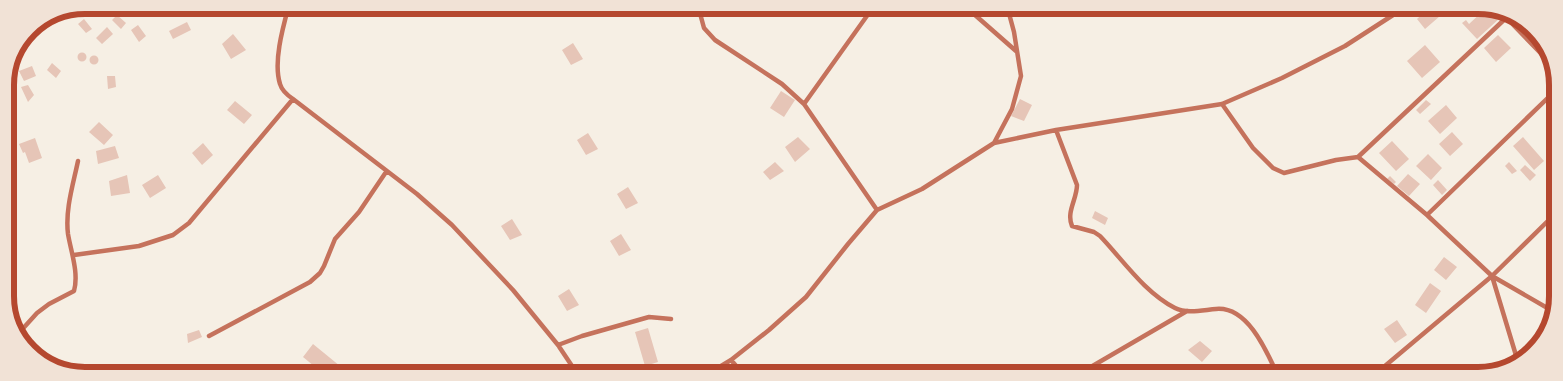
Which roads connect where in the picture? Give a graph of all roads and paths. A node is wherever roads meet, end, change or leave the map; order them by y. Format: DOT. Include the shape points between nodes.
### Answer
graph roads {
  1 [pos="287,14"];
  2 [pos="700,14"];
  3 [pos="868,14"];
  4 [pos="973,14"];
  5 [pos="1009,14"];
  6 [pos="1395,14"];
  7 [pos="1505,19"];
  8 [pos="1508,20"];
  9 [pos="1016,51"];
  10 [pos="1543,56"];
  11 [pos="1549,97"];
  12 [pos="292,99"];
  13 [pos="804,104"];
  14 [pos="1222,104"];
  15 [pos="1056,130"];
  16 [pos="994,143"];
  17 [pos="1358,157"];
  18 [pos="78,161"];
  19 [pos="386,172"];
  20 [pos="877,210"];
  21 [pos="1427,215"];
  22 [pos="1549,220"];
  23 [pos="74,255"];
  24 [pos="1492,276"];
  25 [pos="1548,308"];
  26 [pos="1187,311"];
  27 [pos="671,319"];
  28 [pos="22,330"];
  29 [pos="209,336"];
  30 [pos="558,345"];
  31 [pos="1516,356"];
  32 [pos="732,360"];
  33 [pos="573,367"];
  34 [pos="720,367"];
  35 [pos="738,367"];
  36 [pos="1091,367"];
  37 [pos="1274,367"];
  38 [pos="1384,367"];
  1 -- 12 [label="street" via="278,75 282,90"];
  2 -- 13 [label="street" via="704,28 715,40 782,84"];
  3 -- 13 [label="street"];
  4 -- 9 [label="street"];
  5 -- 9 [label="street"];
  6 -- 14 [label="street" via="1345,46"];
  7 -- 17 [label="street"];
  8 -- 10 [label="street"];
  9 -- 16 [label="street" via="1021,76 1012,109"];
  11 -- 21 [label="street"];
  12 -- 19 [label="street"];
  12 -- 23 [label="street" via="189,223 173,235 139,246"];
  13 -- 20 [label="street"];
  14 -- 15 [label="street"];
  14 -- 17 [label="street" via="1253,148 1273,168 1284,173"];
  15 -- 16 [label="street"];
  15 -- 26 [label="street" via="1077,185 1070,214 1072,226 1094,232 1156,295 1175,308"];
  16 -- 20 [label="street" via="922,189"];
  17 -- 21 [label="street"];
  18 -- 23 [label="street" via="68,216 68,234"];
  19 -- 29 [label="street" via="359,212 335,238 316,277"];
  19 -- 30 [label="street" via="452,225 513,290"];
  20 -- 32 [label="street" via="806,297"];
  21 -- 24 [label="street"];
  22 -- 24 [label="street"];
  23 -- 28 [label="street" via="74,291 49,304"];
  24 -- 25 [label="street"];
  24 -- 31 [label="street"];
  24 -- 38 [label="street"];
  26 -- 36 [label="street"];
  26 -- 37 [label="street" via="1223,308 1235,314 1249,324 1261,340"];
  27 -- 30 [label="street" via="650,317"];
  30 -- 33 [label="street"];
  32 -- 34 [label="street"];
  32 -- 35 [label="street"];
}
